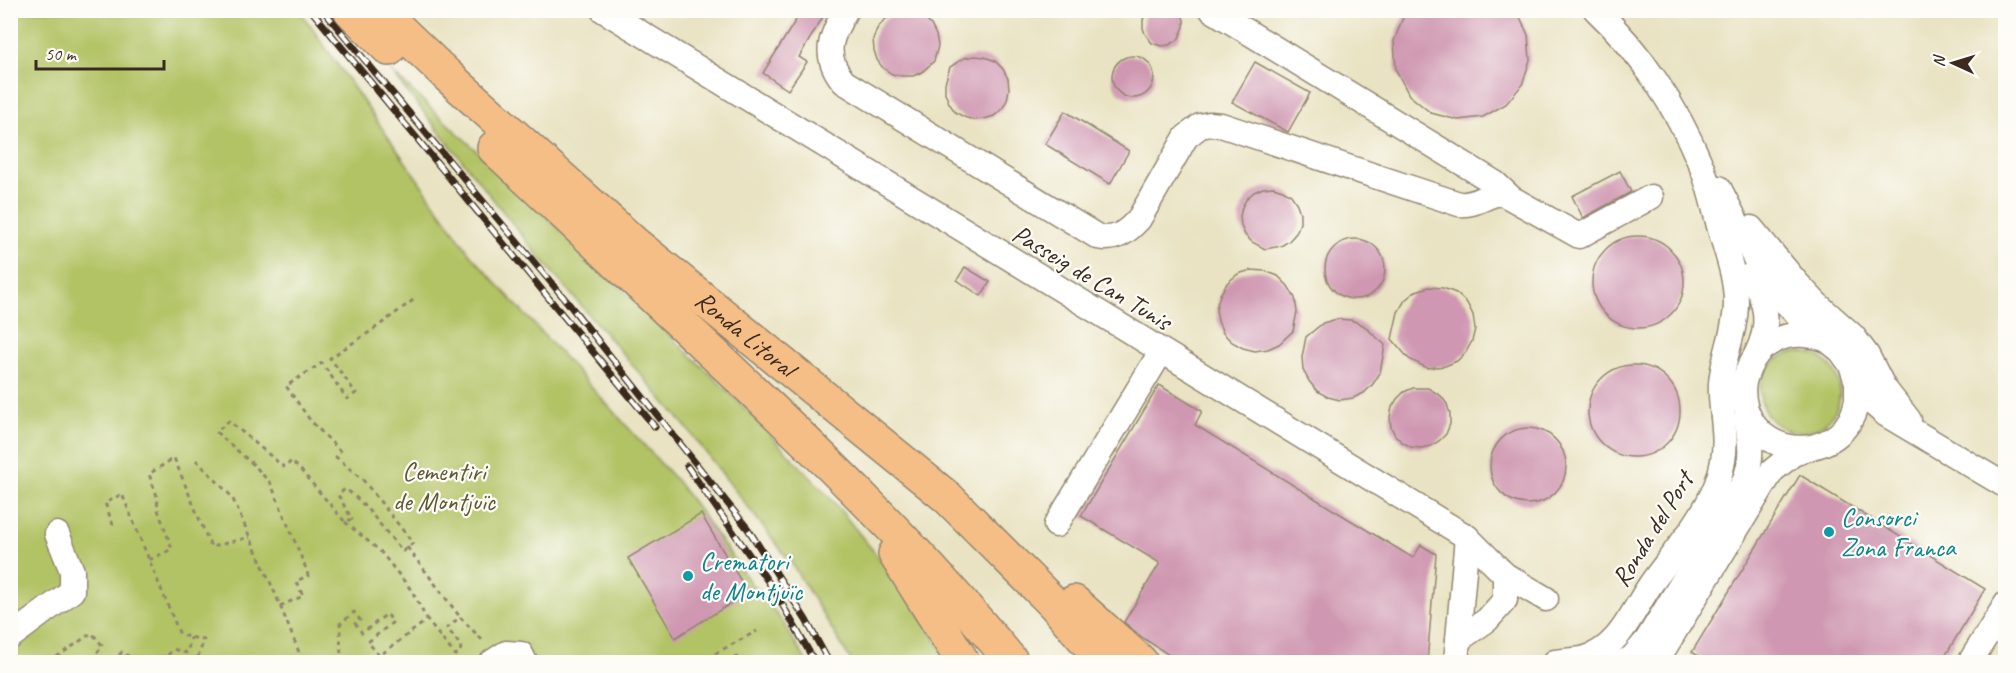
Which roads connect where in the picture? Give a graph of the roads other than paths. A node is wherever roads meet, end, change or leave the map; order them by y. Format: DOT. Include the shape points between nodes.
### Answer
graph roads {
  1 [pos="350,10"];
  2 [pos="380,10"];
  3 [pos="603,10"];
  4 [pos="846,10"];
  5 [pos="1212,10"];
  6 [pos="1596,10"];
  7 [pos="441,84"];
  8 [pos="1714,192"];
  9 [pos="1508,195"];
  10 [pos="1651,197"];
  11 [pos="1827,340"];
  12 [pos="1161,352"];
  13 [pos="1754,358"];
  14 [pos="1857,382"];
  15 [pos="1744,402"];
  16 [pos="1920,434"];
  17 [pos="1809,448"];
  18 [pos="849,484"];
  19 [pos="2006,486"];
  20 [pos="948,498"];
  21 [pos="1056,525"];
  22 [pos="57,534"];
  23 [pos="1467,537"];
  24 [pos="1505,575"];
  25 [pos="1546,599"];
  26 [pos="2006,604"];
  27 [pos="10,638"];
  28 [pos="1457,652"];
  29 [pos="1590,661"];
  30 [pos="492,663"];
  31 [pos="525,663"];
  32 [pos="963,663"];
  33 [pos="1012,663"];
  34 [pos="1104,663"];
  35 [pos="1141,663"];
  36 [pos="1555,663"];
  37 [pos="1623,663"];
  38 [pos="1656,663"];
  39 [pos="1970,663"];
  1 -- 7 [label="highway, Ronda Litoral"];
  2 -- 7 [label="highway, Ronda Litoral"];
  3 -- 12 [label="street, Passeig de Can Tunis"];
  4 -- 9 [label="street" via="830,46 834,66 844,82 1098,237 1116,237 1131,227 1186,137 1200,126 1210,124 1459,204 1478,202 1496,193"];
  5 -- 9 [label="street" via="1495,183"];
  6 -- 8 [label="street" via="1646,67"];
  7 -- 18 [label="highway, Ronda Litoral"];
  7 -- 20 [label="highway, Ronda Litoral"];
  8 -- 11 [label="street" via="1773,289"];
  8 -- 13 [label="street" via="1764,303 1767,328"];
  8 -- 16 [label="street" via="1789,275 1861,345 1884,388"];
  8 -- 29 [label="street, Ronda del Port" via="1736,303 1721,382 1724,457 1709,500 1686,537 1618,637"];
  9 -- 10 [label="street" via="1579,236"];
  11 -- 13 [label="street" via="1810,334 1792,334 1774,340"];
  11 -- 14 [label="street" via="1851,365"];
  12 -- 21 [label="street"];
  12 -- 23 [label="street, Passeig de Can Tunis"];
  13 -- 15 [label="street" via="1743,384"];
  14 -- 16 [label="street" via="1885,414"];
  14 -- 17 [label="street" via="1852,417 1841,432"];
  15 -- 17 [label="street" via="1749,418 1774,443"];
  15 -- 37 [label="street, Ronda del Port" via="1751,456 1744,482 1647,640"];
  16 -- 19 [label="street"];
  17 -- 38 [label="street" via="1793,454 1772,471"];
  18 -- 32 [label="highway"];
  18 -- 33 [label="highway, Ronda Litoral"];
  20 -- 34 [label="highway, Ronda Litoral" via="1054,604"];
  20 -- 35 [label="highway" via="1041,573"];
  22 -- 27 [label="street" via="72,571 72,591"];
  23 -- 24 [label="street, Passeig de Can Tunis"];
  23 -- 28 [label="street"];
  24 -- 25 [label="street, Passeig de Can Tunis"];
  24 -- 28 [label="street" via="1505,600"];
  26 -- 39 [label="street"];
  29 -- 36 [label="street"];
  30 -- 31 [label="street" via="506,653 521,654"];
}
